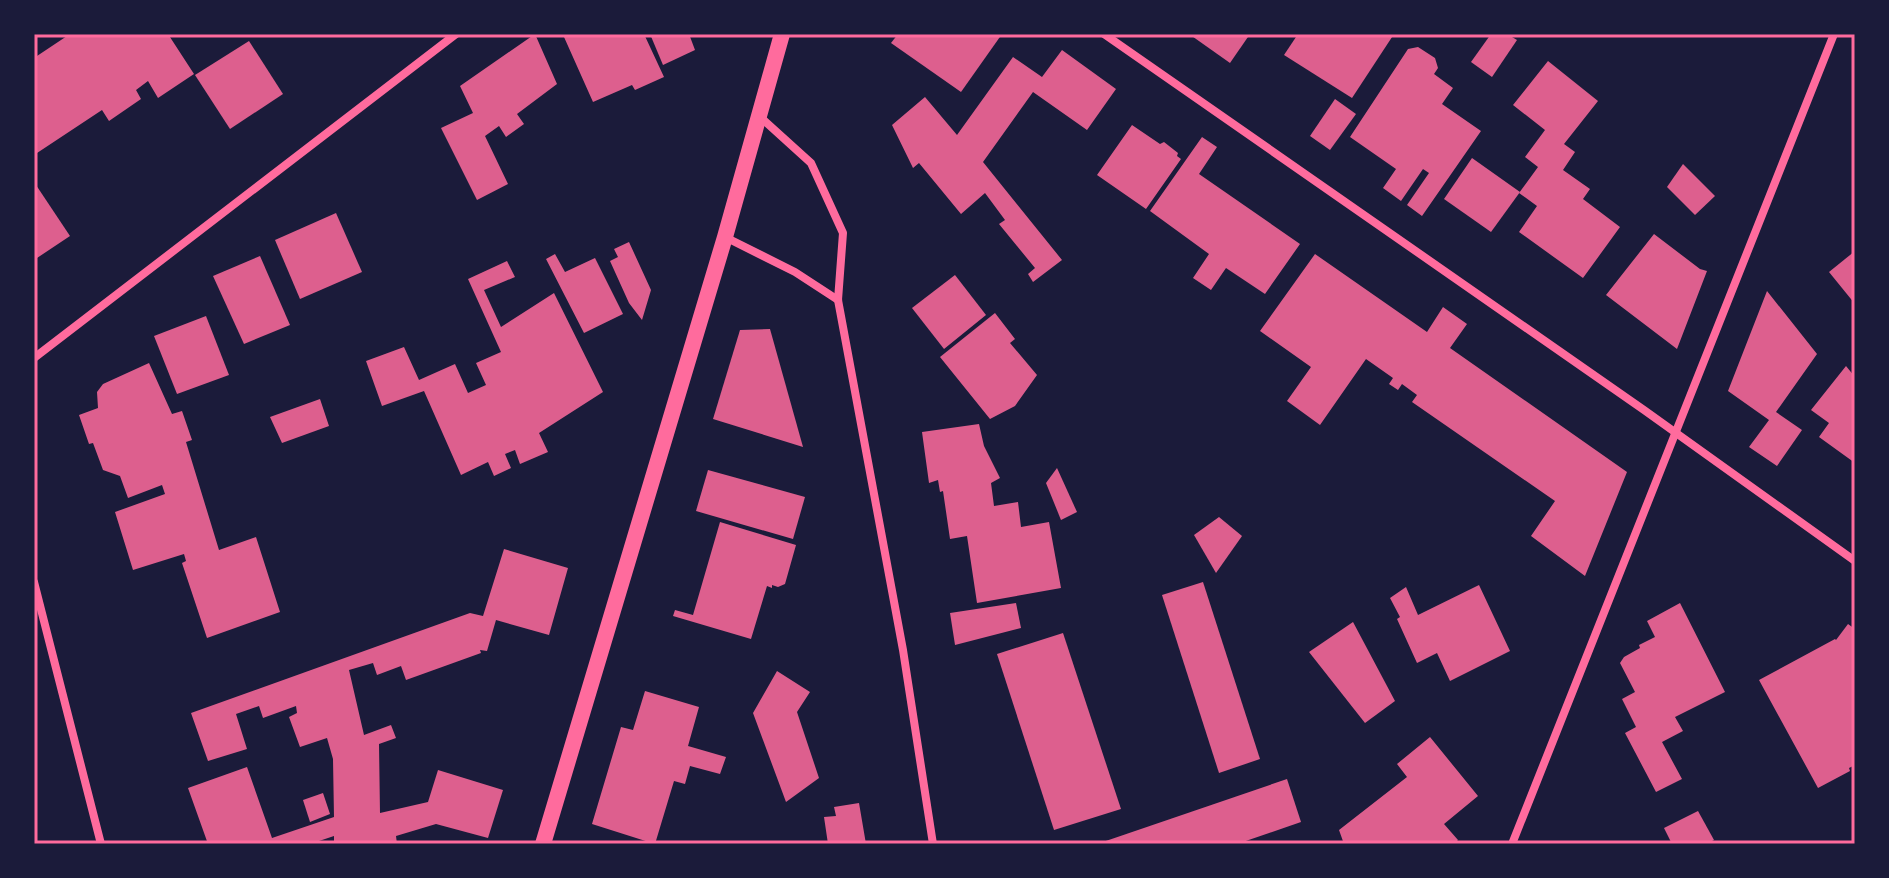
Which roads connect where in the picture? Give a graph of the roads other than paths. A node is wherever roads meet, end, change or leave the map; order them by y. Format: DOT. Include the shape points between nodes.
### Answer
graph roads {
  1 [pos="456,34"];
  2 [pos="782,34"];
  3 [pos="1104,34"];
  4 [pos="1834,34"];
  5 [pos="759,116"];
  6 [pos="725,237"];
  7 [pos="838,300"];
  8 [pos="34,358"];
  9 [pos="1676,433"];
  10 [pos="1855,561"];
  11 [pos="34,582"];
  12 [pos="101,844"];
  13 [pos="543,844"];
  14 [pos="933,844"];
  15 [pos="1512,844"];
  1 -- 8 [label="street"];
  2 -- 5 [label="main road"];
  3 -- 9 [label="street"];
  4 -- 9 [label="street"];
  5 -- 6 [label="main road"];
  5 -- 7 [label="street" via="811,163 843,233"];
  6 -- 7 [label="street"];
  6 -- 13 [label="main road"];
  7 -- 14 [label="street"];
  9 -- 10 [label="street"];
  9 -- 15 [label="street"];
  11 -- 12 [label="street"];
}
